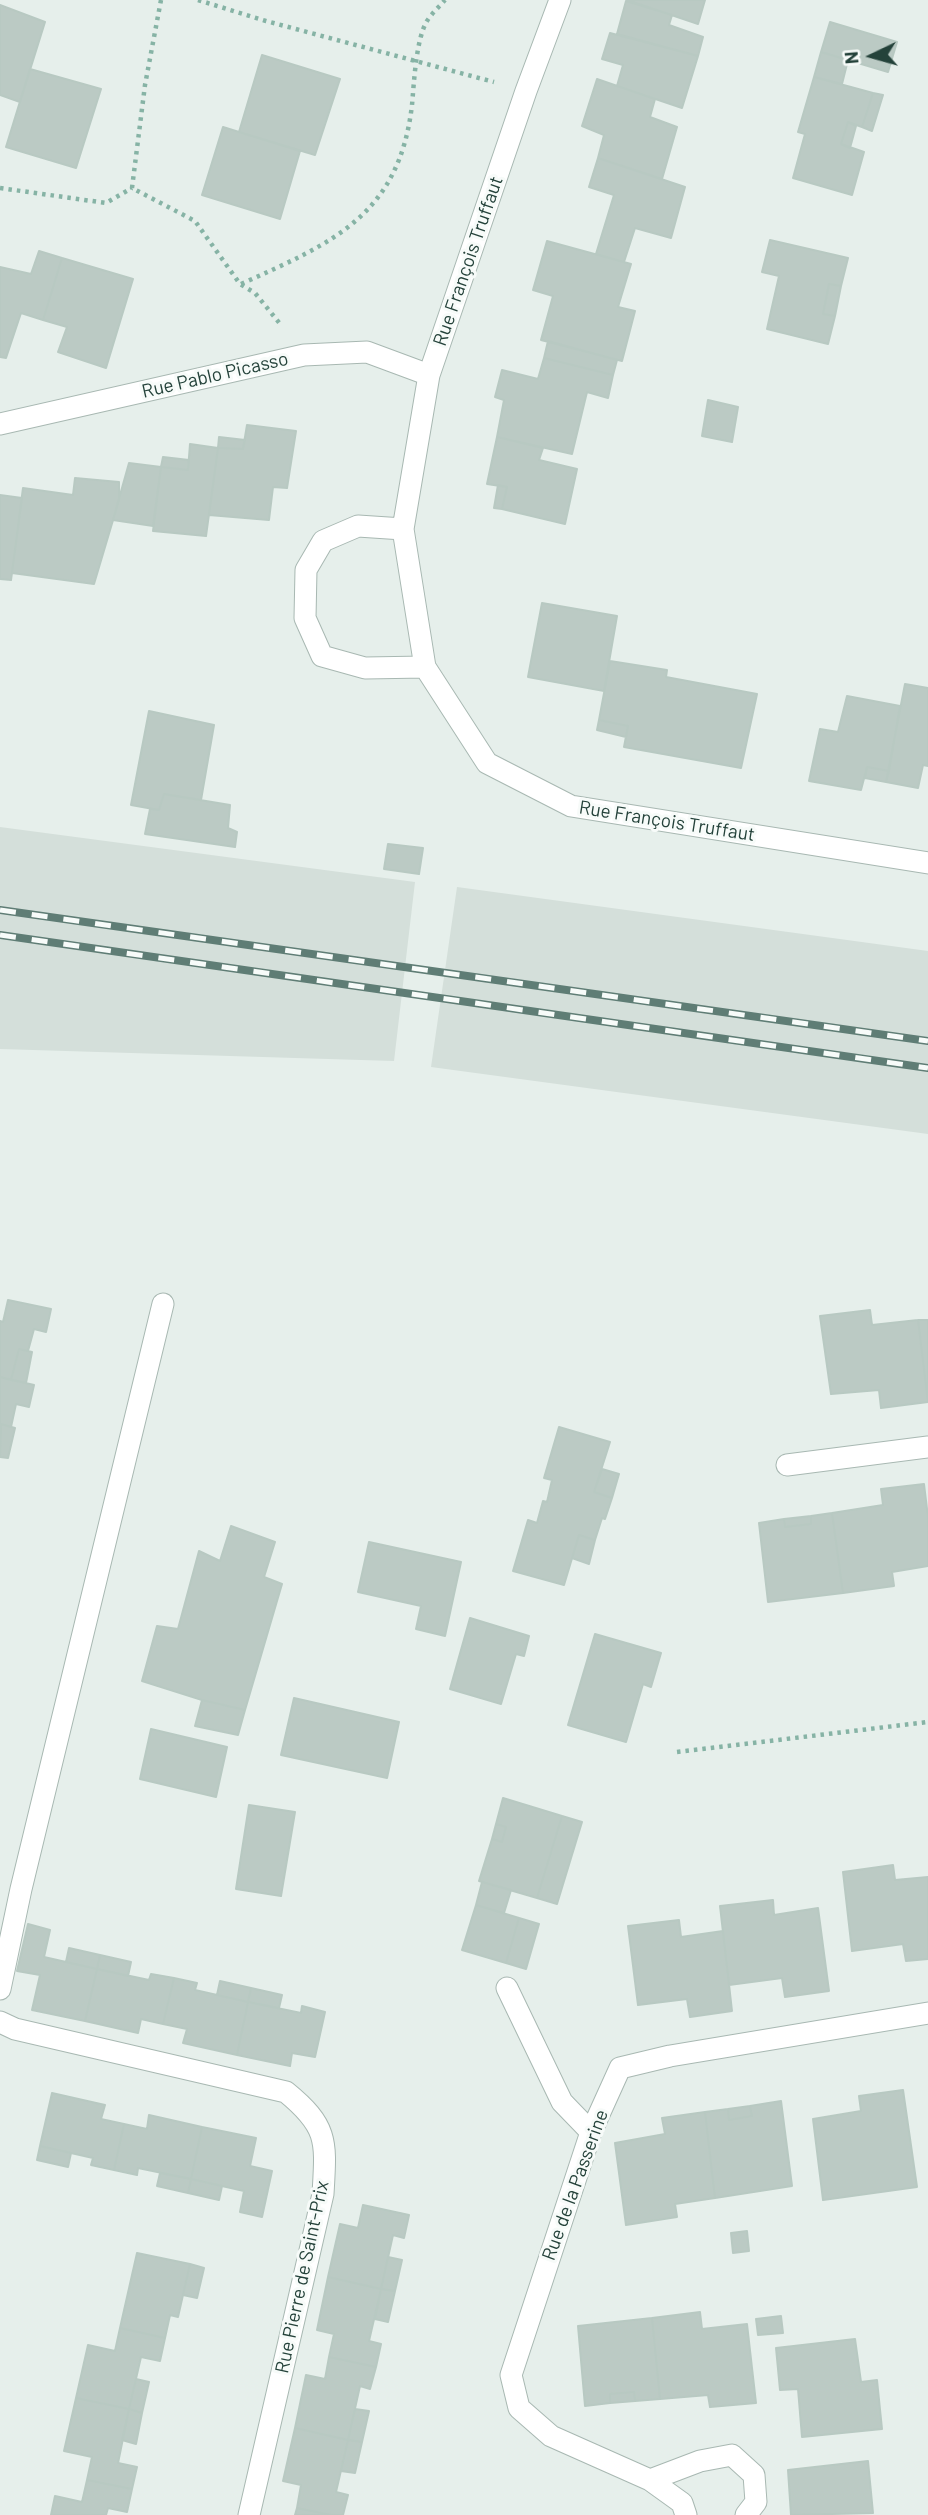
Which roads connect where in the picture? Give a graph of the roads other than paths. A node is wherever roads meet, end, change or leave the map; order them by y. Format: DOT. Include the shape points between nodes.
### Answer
graph roads {
  1 [pos="560,0"];
  2 [pos="429,375"];
  3 [pos="0,424"];
  4 [pos="403,529"];
  5 [pos="425,667"];
  6 [pos="928,863"];
  7 [pos="163,1304"];
  8 [pos="928,1447"];
  9 [pos="787,1465"];
  10 [pos="0,1989"];
  11 [pos="507,1989"];
  12 [pos="928,2013"];
  13 [pos="0,2022"];
  14 [pos="591,2132"];
  15 [pos="650,2480"];
  16 [pos="249,2515"];
  17 [pos="686,2515"];
  18 [pos="746,2515"];
  1 -- 2 [label="street, Rue François Truffaut"];
  2 -- 3 [label="street, Rue Pablo Picasso" via="367,352 304,355"];
  2 -- 4 [label="street, Rue François Truffaut"];
  4 -- 5 [label="street, Rue François Truffaut"];
  4 -- 5 [label="street" via="358,526 323,541 306,570 305,618 323,656 365,668"];
  5 -- 6 [label="street, Rue François Truffaut" via="486,763 571,806"];
  7 -- 10 [label="street"];
  8 -- 9 [label="street"];
  11 -- 14 [label="street" via="562,2102"];
  12 -- 14 [label="street, Rue de la Passerine" via="620,2068"];
  13 -- 16 [label="street, Rue Pierre de Saint-Prix" via="286,2092 309,2111 326,2146 323,2194"];
  14 -- 15 [label="street, Rue de la Passerine" via="511,2375 519,2408 551,2437"];
  15 -- 17 [label="street, Rue de la Passerine" via="682,2503"];
  15 -- 18 [label="street" via="700,2461 732,2455 754,2475 757,2502"];
}
